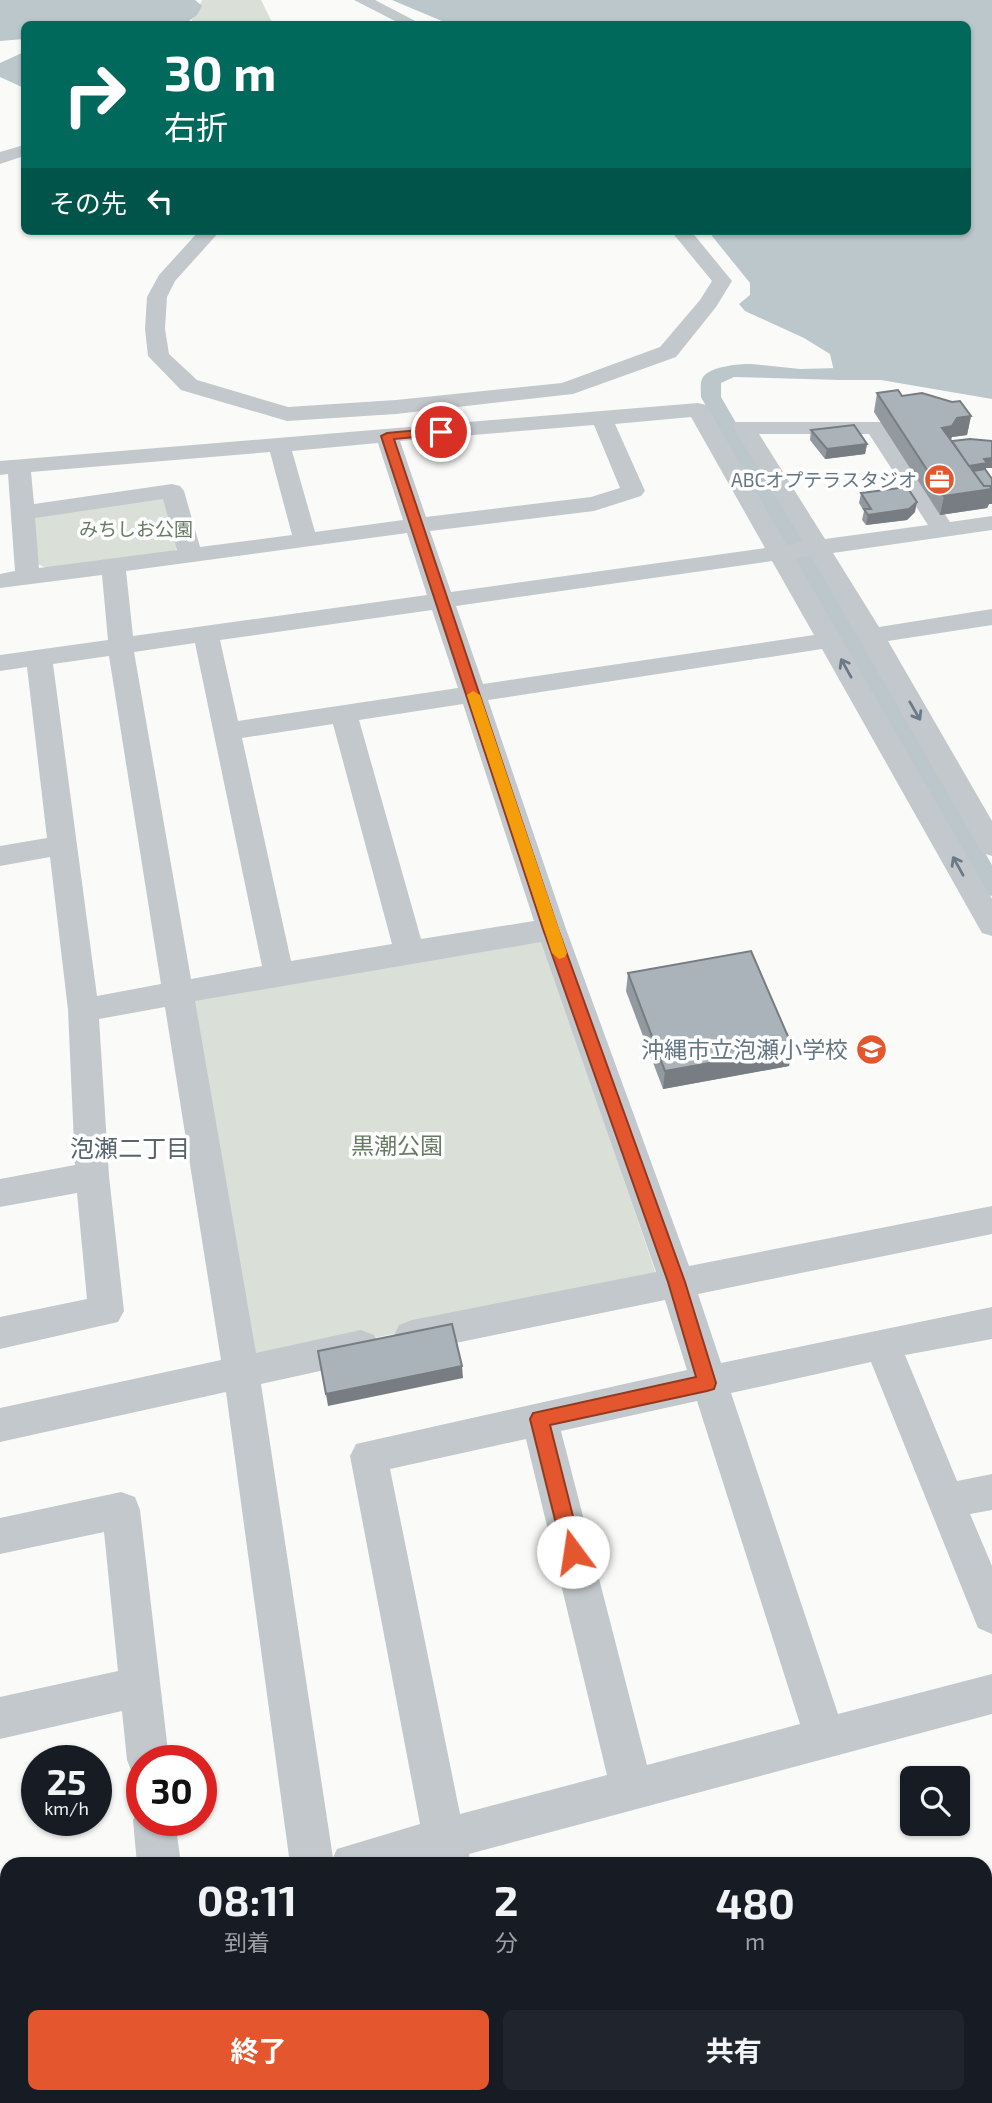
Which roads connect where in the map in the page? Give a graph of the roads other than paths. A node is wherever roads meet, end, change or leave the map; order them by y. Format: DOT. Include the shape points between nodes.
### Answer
graph roads {
  1 [pos="362,0"];
  2 [pos="407,21"];
  3 [pos="21,151"];
  4 [pos="0,158"];
  5 [pos="206,235"];
  6 [pos="684,235"];
  7 [pos="602,418"];
  8 [pos="387,436"];
  9 [pos="279,445"];
  10 [pos="10,467"];
  11 [pos="23,513"];
  12 [pos="992,523"];
  13 [pos="416,525"];
  14 [pos="943,529"];
  15 [pos="305,540"];
  16 [pos="798,550"];
  17 [pos="190,555"];
  18 [pos="113,565"];
  19 [pos="28,577"];
  20 [pos="0,581"];
  21 [pos="442,600"];
  22 [pos="988,625"];
  23 [pos="205,634"];
  24 [pos="872,636"];
  25 [pos="831,640"];
  26 [pos="120,646"];
  27 [pos="39,658"];
  28 [pos="0,663"];
  29 [pos="473,694"];
  30 [pos="344,714"];
  31 [pos="227,731"];
  32 [pos="62,845"];
  33 [pos="992,846"];
  34 [pos="0,856"];
  35 [pos="983,893"];
  36 [pos="992,925"];
  37 [pos="551,929"];
  38 [pos="408,953"];
  39 [pos="279,974"];
  40 [pos="179,993"];
  41 [pos="83,1010"];
  42 [pos="92,1176"];
  43 [pos="0,1193"];
  44 [pos="992,1220"];
  45 [pos="677,1282"];
  46 [pos="992,1323"];
  47 [pos="0,1333"];
  48 [pos="882,1344"];
  49 [pos="241,1371"];
  50 [pos="707,1383"];
  51 [pos="540,1419"];
  52 [pos="0,1425"];
  53 [pos="992,1492"];
  54 [pos="946,1501"];
  55 [pos="0,1536"];
  56 [pos="992,1614"];
  57 [pos="140,1687"];
  58 [pos="992,1694"];
  59 [pos="0,1718"];
  60 [pos="825,1739"];
  61 [pos="146,1745"];
  62 [pos="632,1790"];
  63 [pos="156,1836"];
  64 [pos="446,1852"];
  65 [pos="158,1857"];
  66 [pos="311,1857"];
  67 [pos="407,1857"];
  1 -- 2 [label="street"];
  3 -- 4 [label="street"];
  5 -- 6 [label="street" via="166,279 157,297 159,356 189,385 287,414 565,389 668,352 722,281"];
  7 -- 8 [label="street"];
  7 -- 13 [label="street" via="633,491 594,504"];
  7 -- 16 [label="street" via="698,410"];
  8 -- 9 [label="street"];
  8 -- 13 [label="street"];
  9 -- 10 [label="street"];
  9 -- 15 [label="street"];
  10 -- 11 [label="street"];
  11 -- 17 [label="street" via="172,491"];
  11 -- 19 [label="street"];
  12 -- 14 [label="street"];
  13 -- 15 [label="street"];
  13 -- 21 [label="street"];
  14 -- 16 [label="street"];
  14 -- 16 [label="street" via="876,427 744,427"];
  15 -- 17 [label="street"];
  16 -- 21 [label="street"];
  16 -- 24 [label="street"];
  16 -- 25 [label="street"];
  17 -- 18 [label="street"];
  18 -- 19 [label="street"];
  18 -- 26 [label="street"];
  19 -- 20 [label="street"];
  21 -- 23 [label="street"];
  21 -- 29 [label="street"];
  22 -- 24 [label="street"];
  23 -- 26 [label="street"];
  23 -- 31 [label="street"];
  24 -- 33 [label="street, one-way"];
  25 -- 29 [label="street"];
  35 -- 25 [label="street, one-way"];
  26 -- 27 [label="street"];
  26 -- 40 [label="street"];
  27 -- 28 [label="street"];
  27 -- 32 [label="street"];
  29 -- 30 [label="street"];
  29 -- 37 [label="street"];
  30 -- 31 [label="street"];
  30 -- 38 [label="street"];
  31 -- 39 [label="street"];
  32 -- 34 [label="street"];
  32 -- 41 [label="street"];
  35 -- 36 [label="street"];
  37 -- 38 [label="street"];
  37 -- 45 [label="street"];
  38 -- 39 [label="street"];
  39 -- 40 [label="street"];
  40 -- 41 [label="street"];
  40 -- 49 [label="street"];
  41 -- 42 [label="street"];
  42 -- 43 [label="street"];
  42 -- 47 [label="street" via="106,1311"];
  44 -- 45 [label="street"];
  45 -- 49 [label="street"];
  45 -- 50 [label="street"];
  46 -- 48 [label="street"];
  48 -- 50 [label="street"];
  48 -- 54 [label="street"];
  49 -- 52 [label="street"];
  49 -- 66 [label="street"];
  50 -- 51 [label="street"];
  50 -- 60 [label="street"];
  51 -- 62 [label="street"];
  51 -- 64 [label="street" via="369,1456"];
  53 -- 54 [label="street"];
  54 -- 56 [label="street"];
  55 -- 57 [label="street" via="121,1510"];
  57 -- 59 [label="street"];
  57 -- 61 [label="street"];
  58 -- 60 [label="street"];
  60 -- 62 [label="street"];
  62 -- 64 [label="street"];
  63 -- 65 [label="street"];
  64 -- 67 [label="street"];
}
